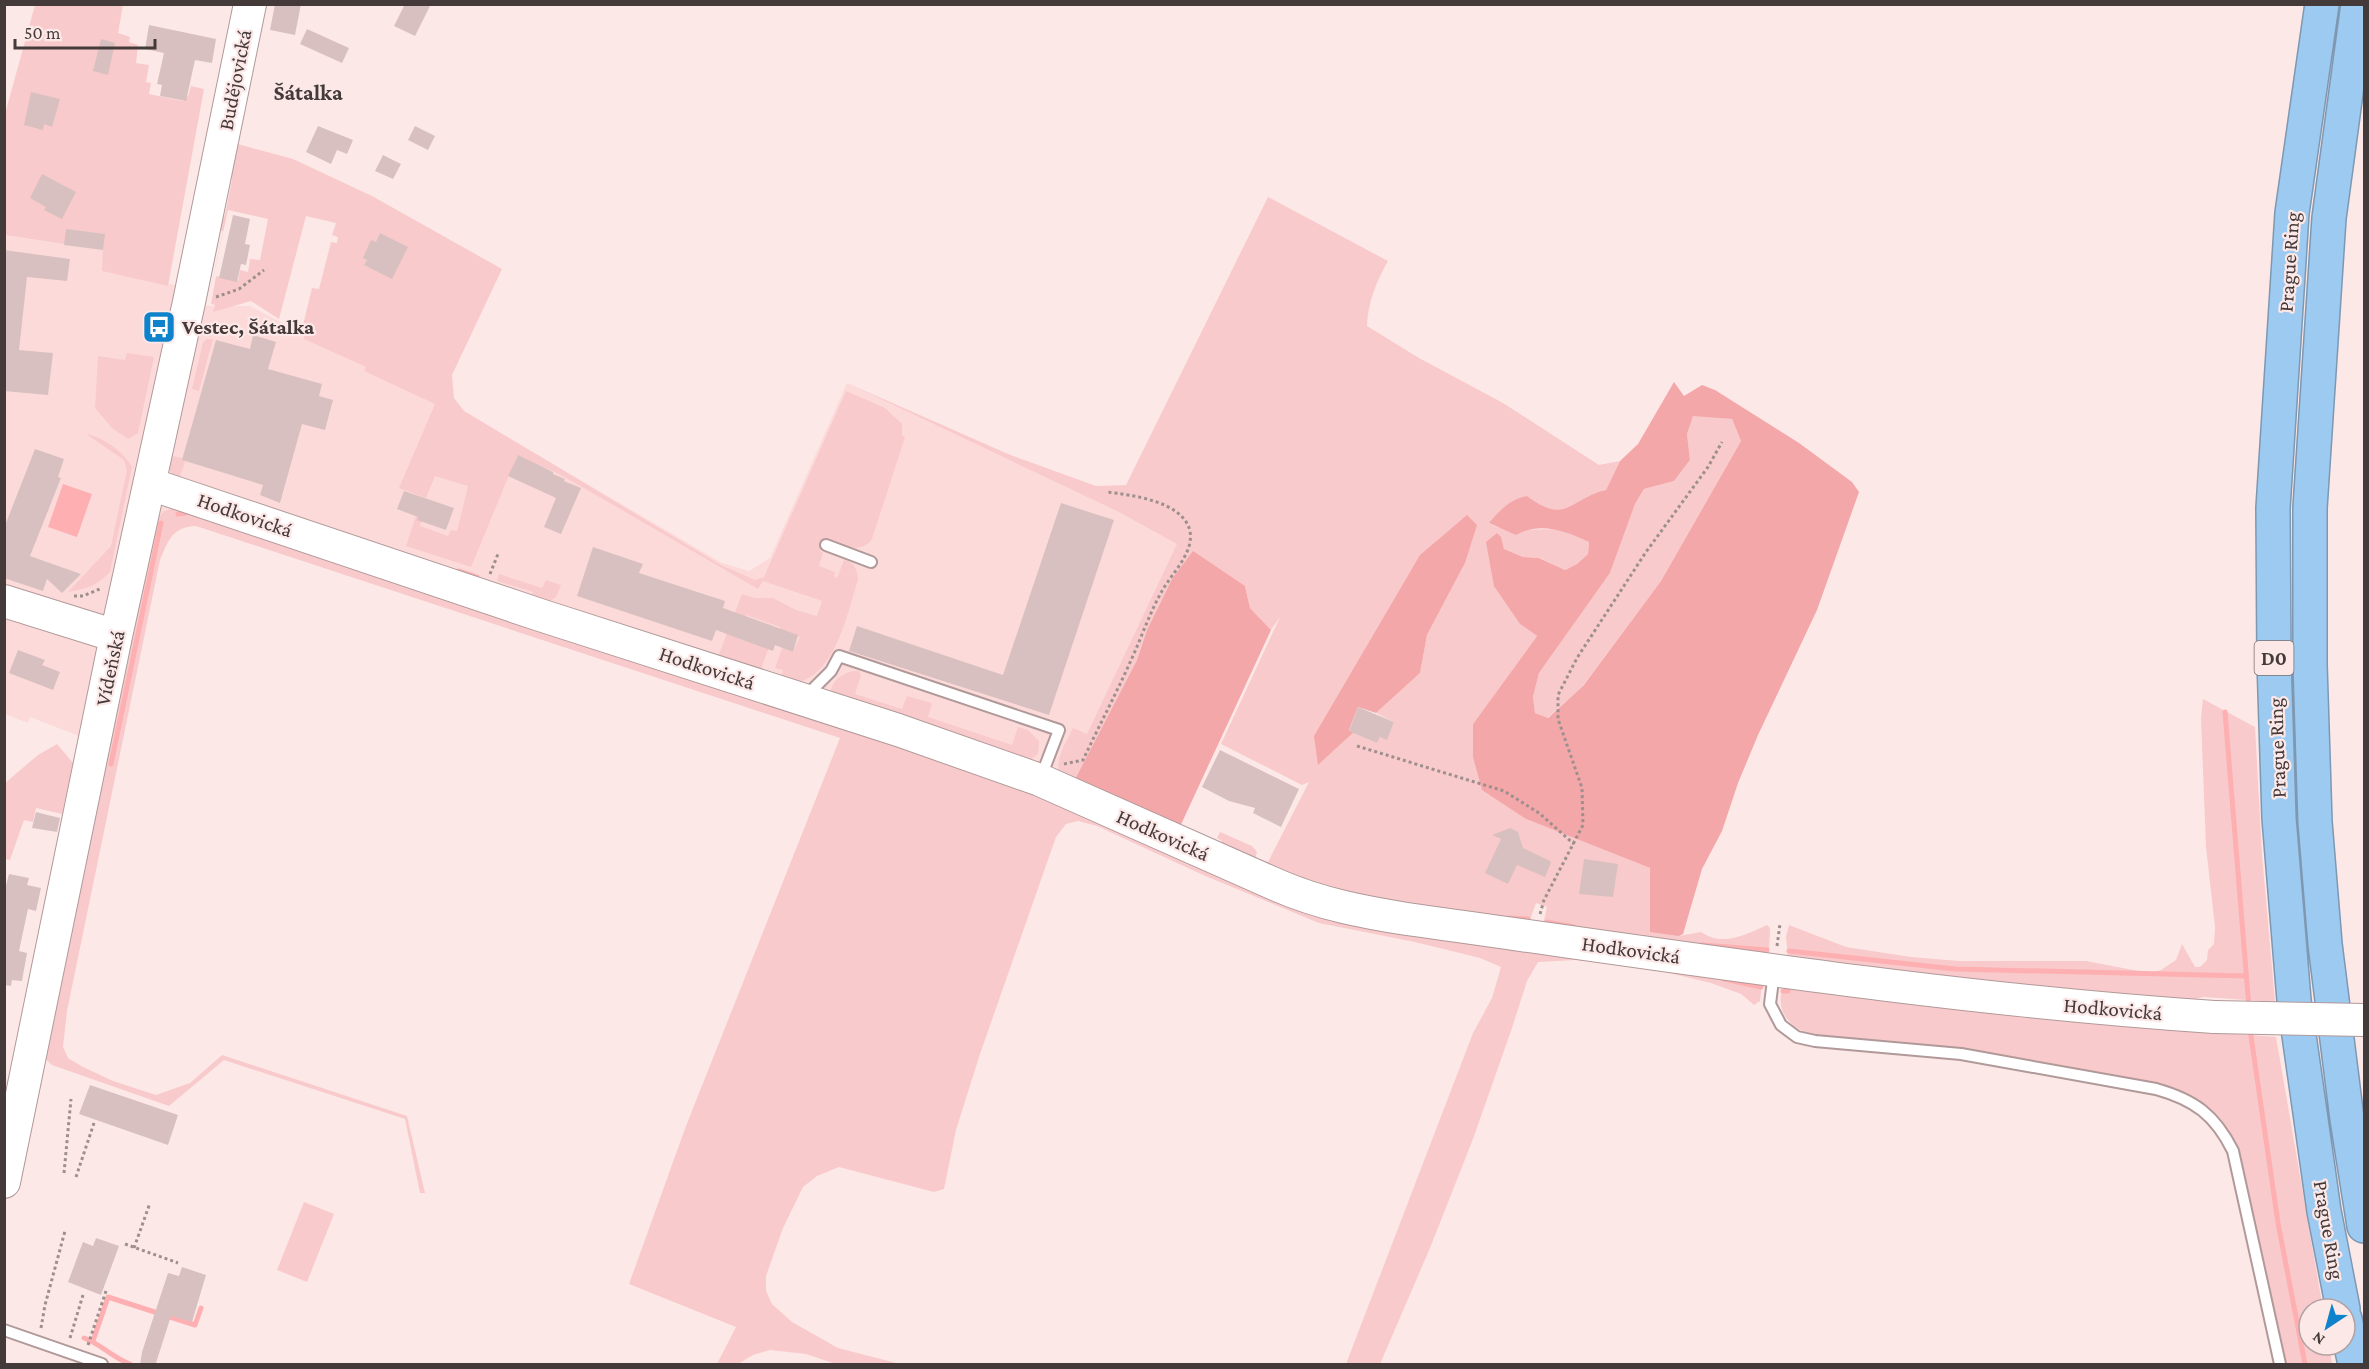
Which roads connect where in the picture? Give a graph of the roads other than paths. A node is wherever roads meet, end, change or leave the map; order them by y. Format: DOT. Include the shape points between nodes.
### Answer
graph roads {
  1 [pos="250,4"];
  2 [pos="2322,4"];
  3 [pos="2358,4"];
  4 [pos="220,155"];
  5 [pos="150,484"];
  6 [pos="826,545"];
  7 [pos="871,562"];
  8 [pos="4,601"];
  9 [pos="116,636"];
  10 [pos="802,699"];
  11 [pos="1040,780"];
  12 [pos="1774,969"];
  13 [pos="2364,1020"];
  14 [pos="4,1182"];
  15 [pos="2364,1226"];
  16 [pos="2341,1297"];
  17 [pos="4,1330"];
  18 [pos="102,1365"];
  19 [pos="2280,1365"];
  1 -- 4 [label="street, Budějovická"];
  2 -- 16 [label="highway, Prague Ring / D0" via="2292,213 2273,508 2274,661 2279,818 2293,989"];
  3 -- 15 [label="highway, Prague Ring / D0" via="2329,218 2310,508 2310,653 2315,822 2325,944"];
  4 -- 5 [label="street, Vídeňská"];
  5 -- 9 [label="street, Vídeňská"];
  5 -- 10 [label="street, Hodkovická"];
  6 -- 7 [label="lane"];
  8 -- 9 [label="street"];
  9 -- 14 [label="street, Vídeňská"];
  10 -- 11 [label="street, Hodkovická"];
  10 -- 11 [label="lane" via="831,670 839,656 1059,730"];
  11 -- 12 [label="street, Hodkovická" via="1312,899 1369,913"];
  12 -- 13 [label="street, Hodkovická, bridge" via="2123,1011"];
  12 -- 19 [label="lane" via="1770,1004 1781,1025 1797,1037 1961,1054 2156,1089 2182,1097 2208,1114 2233,1151"];
  17 -- 18 [label="lane"];
}
